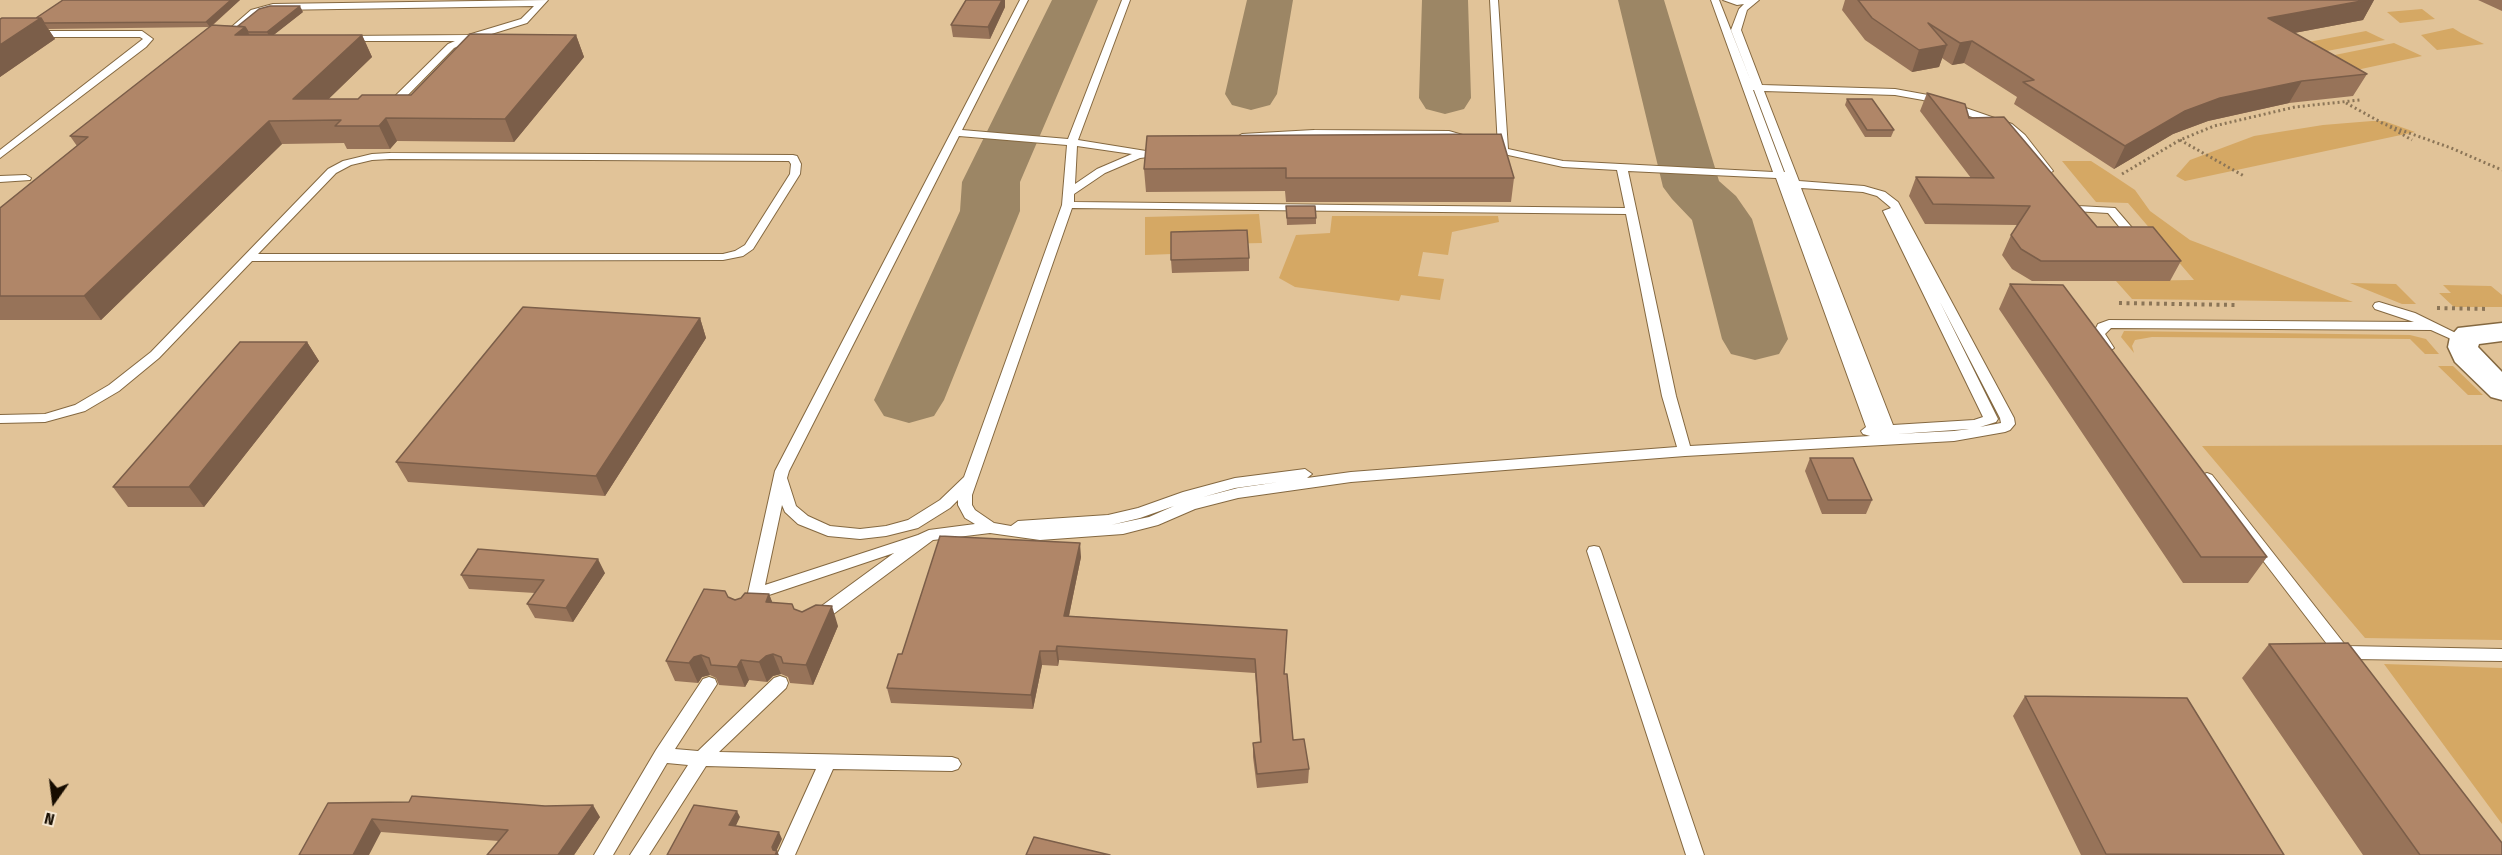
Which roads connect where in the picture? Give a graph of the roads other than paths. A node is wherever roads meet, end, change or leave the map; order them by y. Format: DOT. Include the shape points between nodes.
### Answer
graph roads {
  1 [pos="1024,0"];
  2 [pos="1126,0"];
  3 [pos="1494,0"];
  4 [pos="1715,0"];
  5 [pos="1727,0"];
  6 [pos="1754,0"];
  7 [pos="543,1"];
  8 [pos="0,34"];
  9 [pos="332,38"];
  10 [pos="469,38"];
  11 [pos="230,43"];
  12 [pos="1754,90"];
  13 [pos="394,103"];
  14 [pos="956,133"];
  15 [pos="1229,141"];
  16 [pos="1072,142"];
  17 [pos="1502,148"];
  18 [pos="1134,152"];
  19 [pos="0,155"];
  20 [pos="1623,167"];
  21 [pos="1101,171"];
  22 [pos="26,178"];
  23 [pos="0,179"];
  24 [pos="1787,179"];
  25 [pos="2058,184"];
  26 [pos="1070,192"];
  27 [pos="1068,205"];
  28 [pos="2078,209"];
  29 [pos="1630,211"];
  30 [pos="2122,237"];
  31 [pos="248,258"];
  32 [pos="2379,306"];
  33 [pos="2431,326"];
  34 [pos="2502,332"];
  35 [pos="2464,340"];
  36 [pos="2119,364"];
  37 [pos="2502,390"];
  38 [pos="0,419"];
  39 [pos="1883,435"];
  40 [pos="1684,446"];
  41 [pos="2198,466"];
  42 [pos="782,471"];
  43 [pos="969,479"];
  44 [pos="990,528"];
  45 [pos="860,534"];
  46 [pos="929,535"];
  47 [pos="1594,550"];
  48 [pos="755,594"];
  49 [pos="743,612"];
  50 [pos="809,624"];
  51 [pos="2342,652"];
  52 [pos="2502,655"];
  53 [pos="2356,671"];
  54 [pos="780,683"];
  55 [pos="709,684"];
  56 [pos="662,755"];
  57 [pos="701,759"];
  58 [pos="828,761"];
  59 [pos="952,764"];
  60 [pos="603,855"];
  61 [pos="639,855"];
  62 [pos="786,855"];
  63 [pos="1695,855"];
  1 -- 14 [label="lane"];
  2 -- 16 [label="lane"];
  3 -- 17 [label="lane"];
  4 -- 12 [label="lane"];
  5 -- 6 [label="lane"];
  6 -- 12 [label="lane" via="1743,9 1736,30"];
  7 -- 10 [label="lane" via="524,21"];
  7 -- 11 [label="lane" via="273,7 254,12 220,41"];
  8 -- 19 [label="lane" via="142,34 147,39"];
  9 -- 10 [label="lane"];
  10 -- 13 [label="lane" via="451,46"];
  12 -- 24 [label="lane"];
  12 -- 25 [label="lane" via="1916,99 1994,126 2026,142"];
  14 -- 16 [label="lane"];
  14 -- 42 [label="lane"];
  15 -- 17 [label="lane" via="1303,133 1411,133 1449,134"];
  16 -- 18 [label="lane"];
  16 -- 26 [label="lane"];
  17 -- 20 [label="lane" via="1563,164"];
  17 -- 24 [label="lane"];
  18 -- 21 [label="lane"];
  18 -- 21 [label="lane" via="1168,150 1138,155"];
  20 -- 24 [label="lane"];
  20 -- 29 [label="lane"];
  21 -- 26 [label="lane"];
  22 -- 23 [label="lane"];
  24 -- 39 [label="lane"];
  24 -- 39 [label="lane" via="1864,189 1881,194 1894,204 2008,422 1983,432"];
  26 -- 27 [label="lane"];
  27 -- 29 [label="lane"];
  27 -- 43 [label="lane"];
  28 -- 30 [label="lane" via="2111,210 2134,237"];
  29 -- 40 [label="lane" via="1669,396"];
  31 -- 31 [label="lane" via="332,171 372,157 793,158 796,164 795,174 749,247 723,257"];
  31 -- 38 [label="lane" via="155,355 114,388 80,408 45,418"];
  32 -- 33 [label="lane"];
  33 -- 35 [label="lane"];
  33 -- 36 [label="lane" via="2109,324 2099,334"];
  34 -- 35 [label="main road" via="2474,334"];
  35 -- 37 [label="main road" via="2466,355"];
  39 -- 40 [label="lane"];
  40 -- 44 [label="lane" via="1335,470 1235,483 1108,520"];
  41 -- 51 [label="lane"];
  42 -- 45 [label="lane" via="786,499 794,513 821,528"];
  42 -- 48 [label="lane"];
  43 -- 44 [label="lane" via="964,498 966,508"];
  43 -- 45 [label="lane" via="945,504 913,524"];
  44 -- 46 [label="lane"];
  45 -- 46 [label="lane"];
  46 -- 48 [label="lane"];
  46 -- 50 [label="lane"];
  47 -- 63 [label="lane"];
  48 -- 49 [label="lane"];
  51 -- 52 [label="lane"];
  51 -- 53 [label="lane"];
  54 -- 57 [label="lane"];
  55 -- 56 [label="lane"];
  56 -- 57 [label="lane"];
  56 -- 60 [label="lane"];
  57 -- 58 [label="lane"];
  57 -- 61 [label="lane"];
  58 -- 59 [label="lane"];
  58 -- 62 [label="lane"];
}
